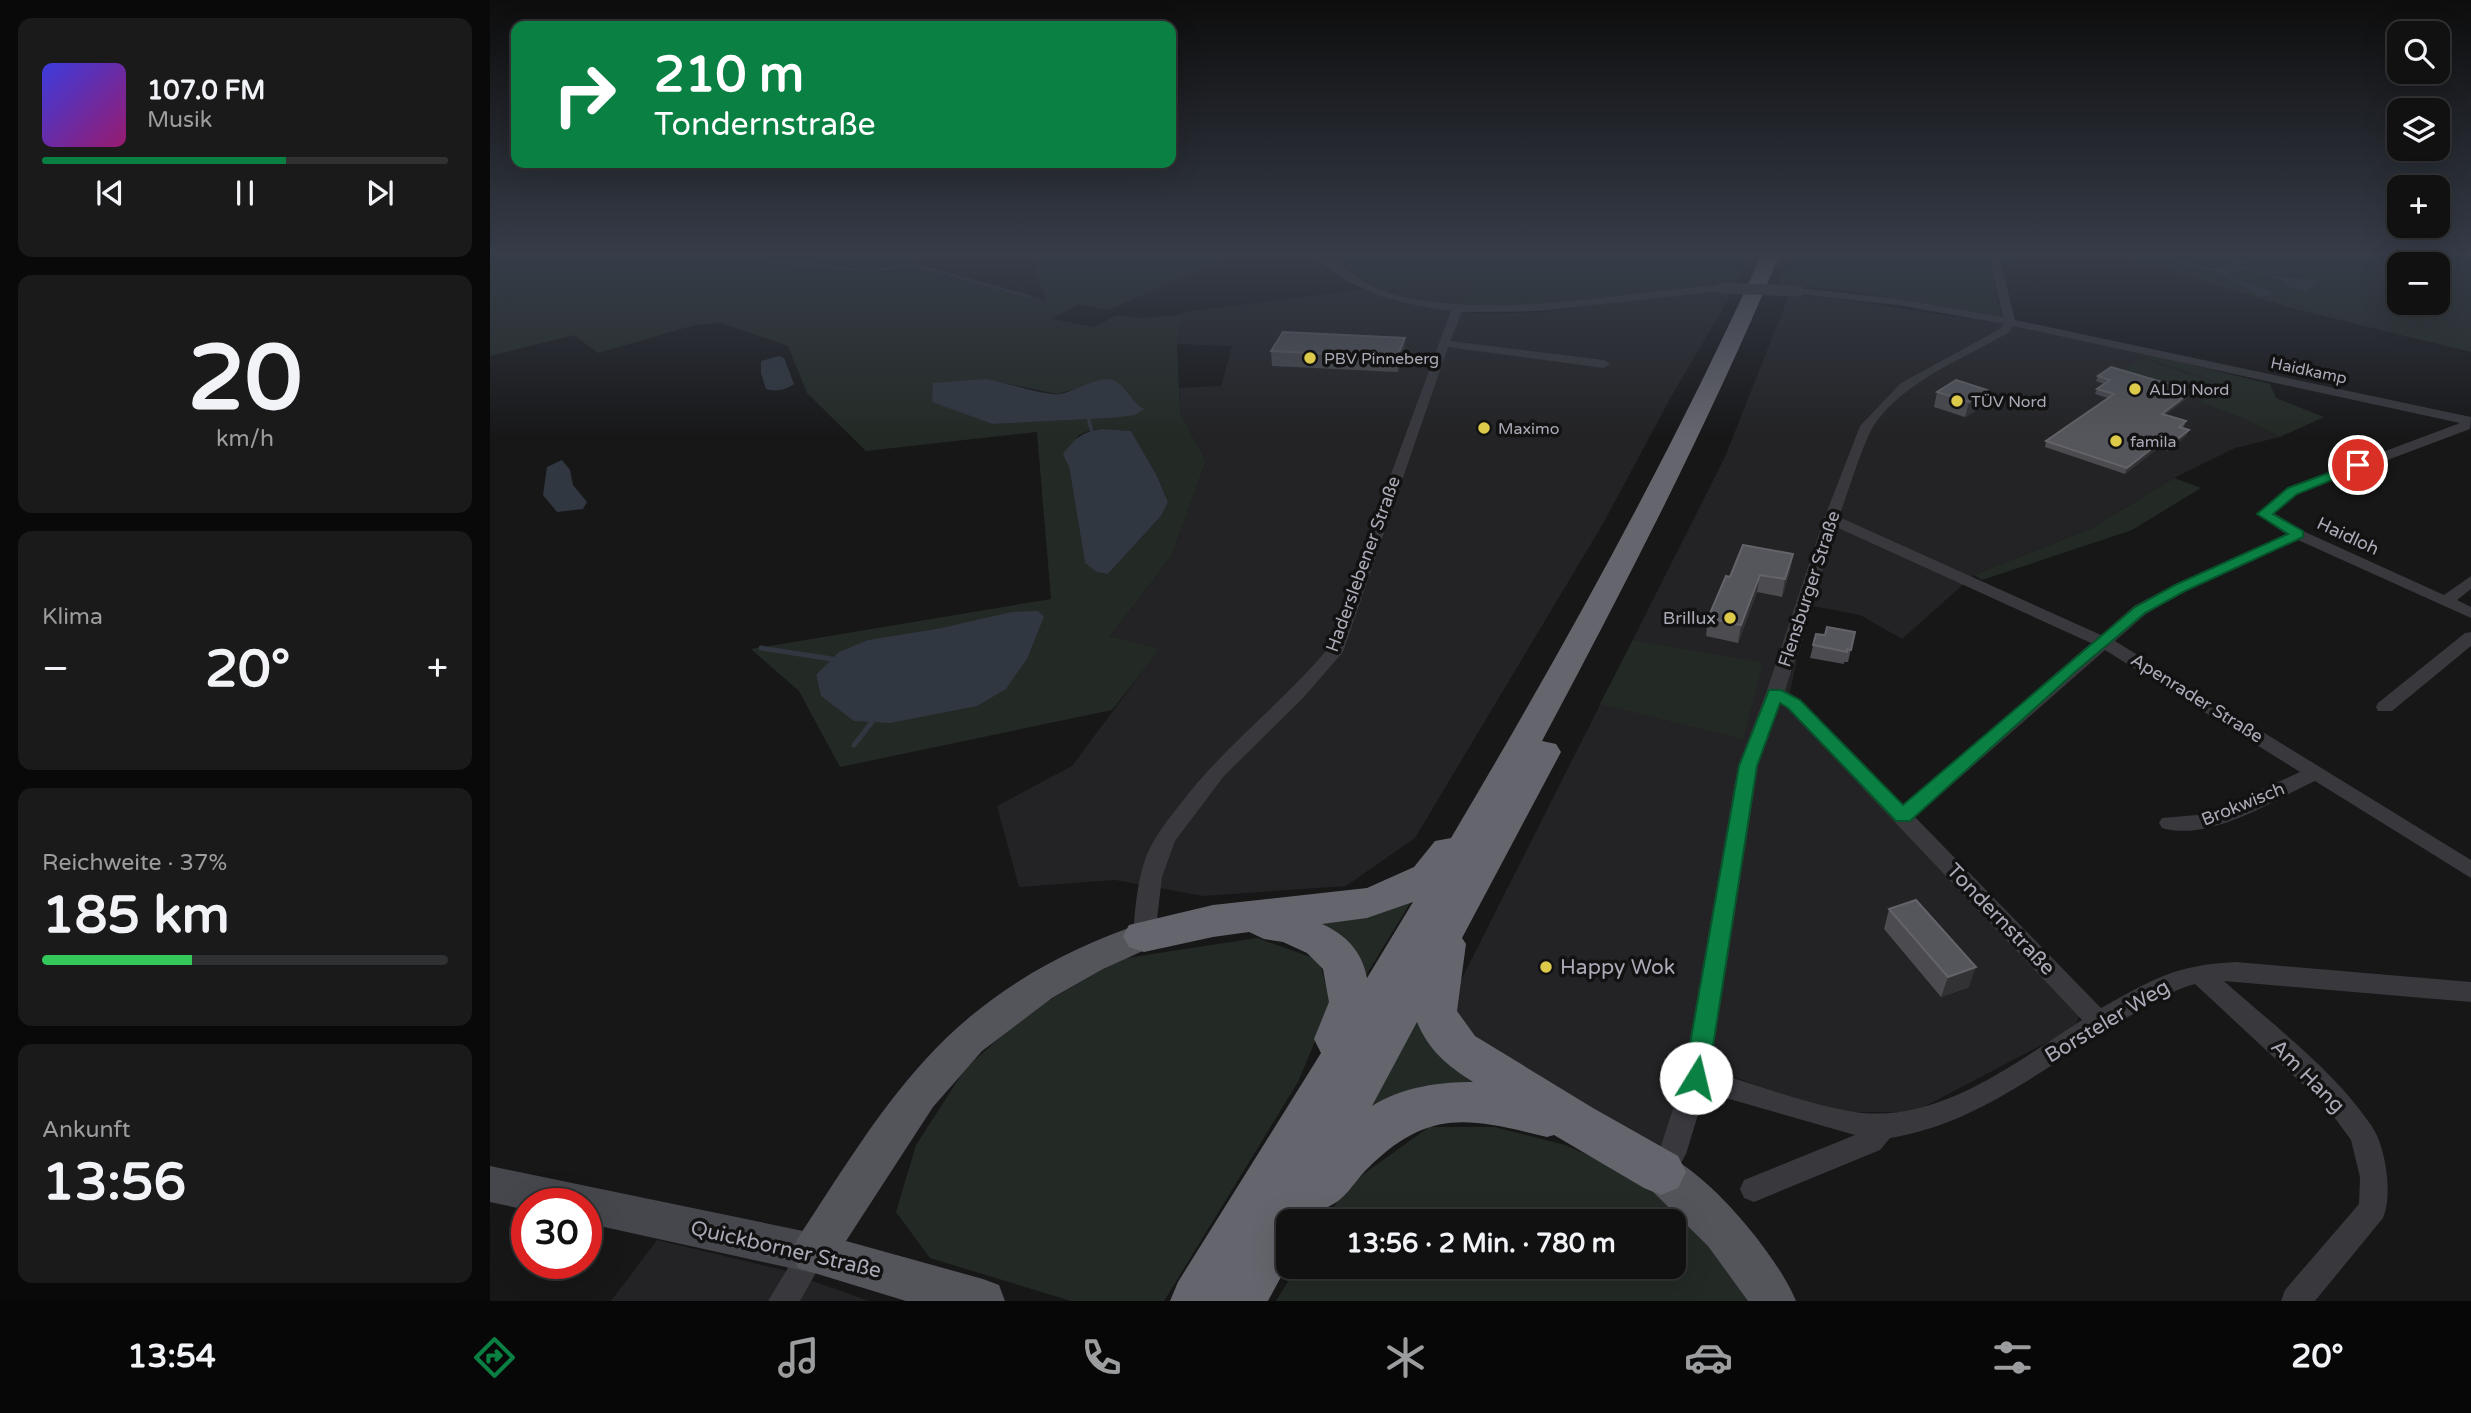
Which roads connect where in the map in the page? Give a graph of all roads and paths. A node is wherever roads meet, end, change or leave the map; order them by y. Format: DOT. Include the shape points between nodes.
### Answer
graph roads {
  1 [pos="1454,317"];
  2 [pos="1745,317"];
  3 [pos="1766,317"];
  4 [pos="1985,317"];
  5 [pos="2009,317"];
  6 [pos="2010,321"];
  7 [pos="1443,343"];
  8 [pos="1604,364"];
  9 [pos="2469,421"];
  10 [pos="1831,519"];
  11 [pos="2298,534"];
  12 [pos="2471,581"];
  13 [pos="2445,602"];
  14 [pos="2471,613"];
  15 [pos="2471,637"];
  16 [pos="2102,641"];
  17 [pos="1775,694"];
  18 [pos="2385,707"];
  19 [pos="2314,774"];
  20 [pos="1497,793"];
  21 [pos="1903,816"];
  22 [pos="2169,824"];
  23 [pos="2471,870"];
  24 [pos="1238,919"];
  25 [pos="1446,929"];
  26 [pos="1144,936"];
  27 [pos="2199,973"];
  28 [pos="2471,992"];
  29 [pos="2099,1022"];
  30 [pos="1696,1078"];
  31 [pos="1576,1123"];
  32 [pos="1883,1126"];
  33 [pos="1298,1134"];
  34 [pos="1661,1172"];
  35 [pos="490,1184"];
  36 [pos="511,1188"];
  37 [pos="1754,1189"];
  38 [pos="602,1207"];
  39 [pos="1305,1209"];
  40 [pos="1276,1248"];
  41 [pos="813,1253"];
  42 [pos="1244,1292"];
  43 [pos="783,1301"];
  44 [pos="984,1301"];
  45 [pos="1198,1301"];
  46 [pos="1774,1301"];
  47 [pos="2296,1301"];
  1 -- 7 [label="street, Haderslebener Straße"];
  2 -- 20 [label="highway" via="1670,473"];
  3 -- 25 [label="highway" via="1634,583"];
  4 -- 6 [label="street, Haidkamp"];
  5 -- 6 [label="street"];
  6 -- 9 [label="street, Haidkamp"];
  6 -- 10 [label="street, Flensburger Straße" via="2004,331 1921,376 1884,406 1867,426"];
  7 -- 8 [label="street"];
  7 -- 26 [label="street, Haderslebener Straße" via="1334,652 1214,771 1191,802 1158,855 1148,889"];
  9 -- 11 [label="street, Haidloh" via="2292,491 2264,514"];
  10 -- 16 [label="street, Apenrader Straße"];
  10 -- 17 [label="street, Flensburger Straße"];
  11 -- 13 [label="street, Haidloh"];
  11 -- 16 [label="street" via="2180,588 2140,610"];
  12 -- 13 [label="street"];
  13 -- 14 [label="street, Haidloh"];
  15 -- 18 [label="street"];
  16 -- 19 [label="street, Apenrader Straße"];
  16 -- 21 [label="street"];
  17 -- 21 [label="street, Tondernstraße" via="1794,704"];
  17 -- 30 [label="street, Flensburger Straße" via="1748,766"];
  19 -- 22 [label="street, Brokwisch" via="2213,820"];
  19 -- 23 [label="street, Apenrader Straße"];
  20 -- 24 [label="highway" via="1428,877 1410,887 1349,906"];
  20 -- 33 [label="highway"];
  21 -- 29 [label="street, Tondernstraße"];
  24 -- 26 [label="highway"];
  24 -- 33 [label="highway" via="1291,927 1322,942 1343,962 1351,1002"];
  25 -- 31 [label="highway" via="1435,1011 1443,1030 1459,1049"];
  25 -- 42 [label="highway"];
  26 -- 41 [label="main road" via="1074,967 1024,997 947,1062"];
  27 -- 28 [label="street, Borsteler Weg" via="2236,971"];
  27 -- 29 [label="street, Borsteler Weg" via="2170,981"];
  27 -- 47 [label="street, Am Hang" via="2335,1098 2363,1135 2374,1177 2373,1209"];
  29 -- 32 [label="street, Borsteler Weg" via="1993,1090 1921,1121"];
  30 -- 32 [label="street, Borsteler Weg" via="1849,1123"];
  30 -- 34 [label="street, Flensburger Straße" via="1672,1154"];
  31 -- 34 [label="highway"];
  31 -- 39 [label="highway" via="1503,1104 1424,1105 1377,1126 1345,1155"];
  32 -- 37 [label="street" via="1871,1141"];
  33 -- 45 [label="highway"];
  34 -- 46 [label="main road" via="1710,1216 1745,1256"];
  35 -- 36 [label="main road, Quickborner Straße"];
  38 -- 41 [label="main road, Quickborner Straße"];
  40 -- 42 [label="highway"];
  41 -- 43 [label="street"];
  41 -- 44 [label="main road, Quickborner Straße"];
}
